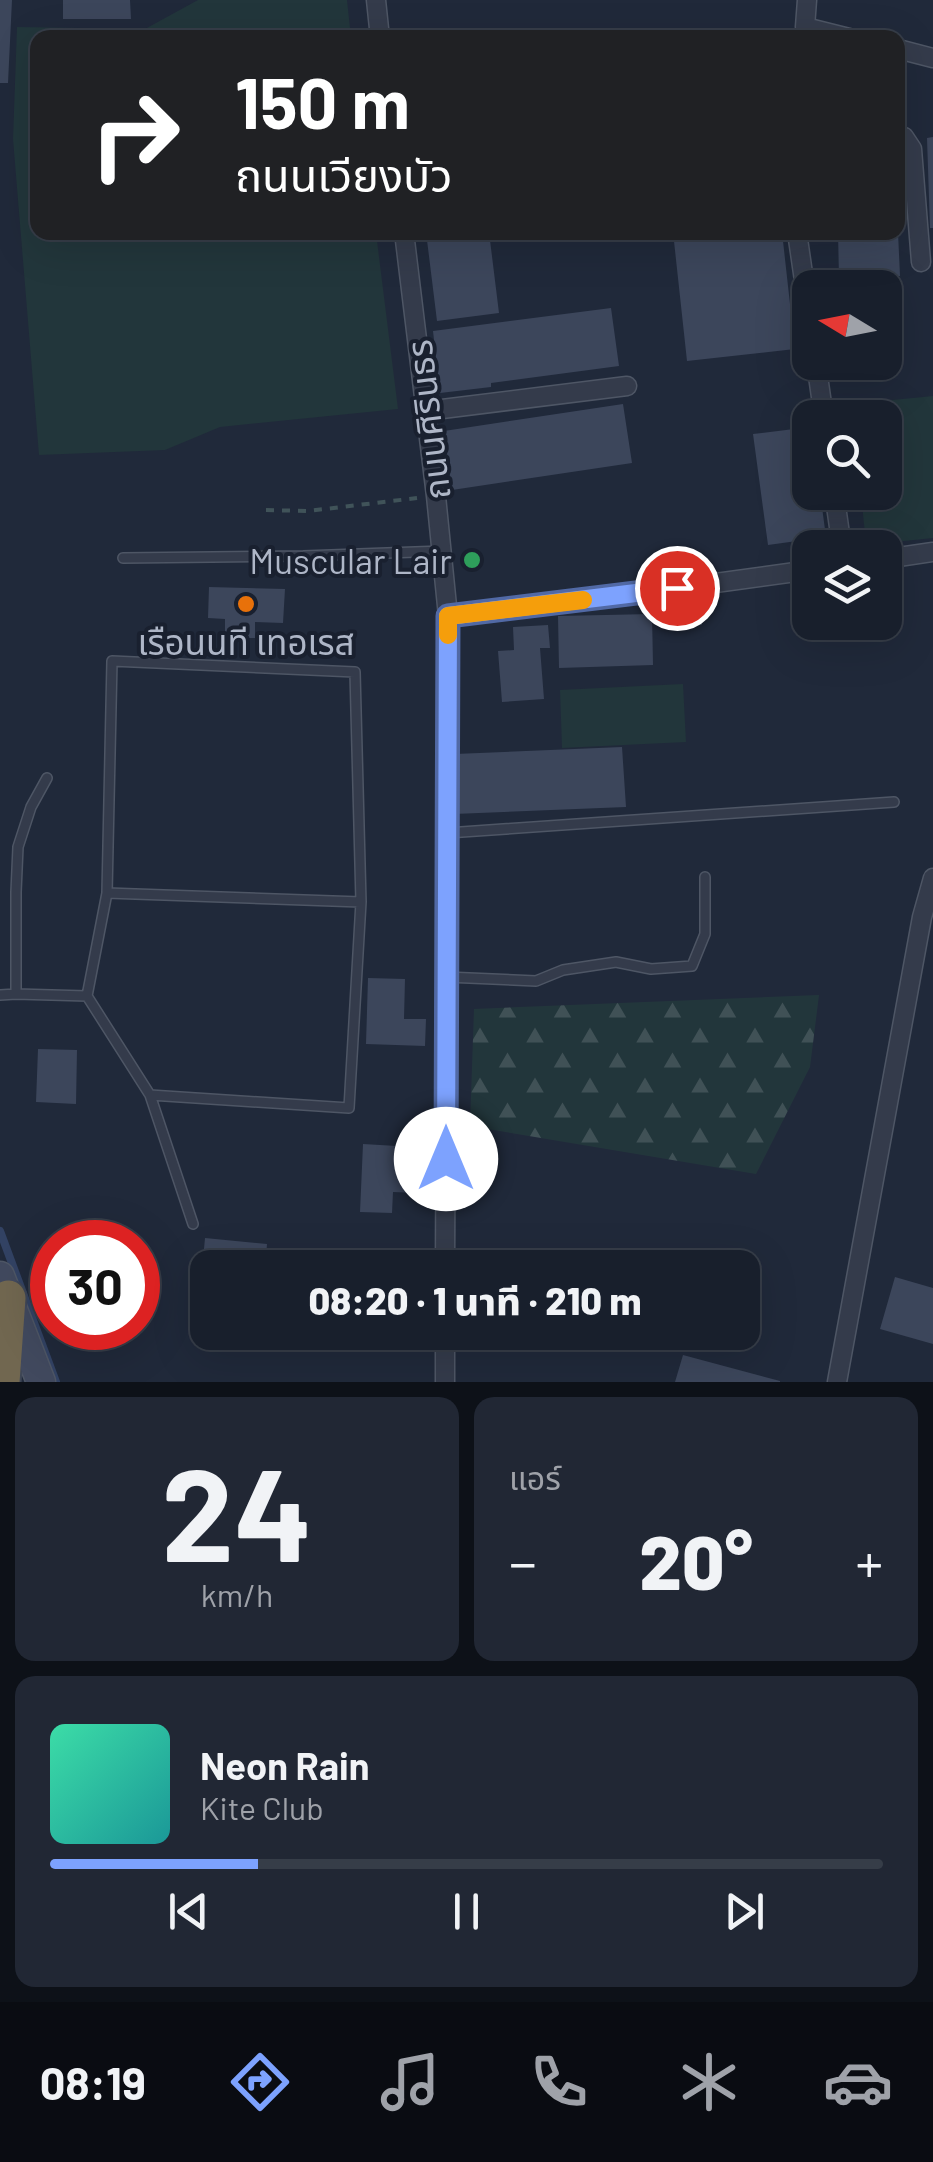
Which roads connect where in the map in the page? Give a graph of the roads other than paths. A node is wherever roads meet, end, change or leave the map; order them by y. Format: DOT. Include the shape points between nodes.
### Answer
graph roads {
  1 [pos="376,0"];
  2 [pos="806,0"];
  3 [pos="379,30"];
  4 [pos="817,30"];
  5 [pos="905,51"];
  6 [pos="933,58"];
  7 [pos="905,138"];
  8 [pos="405,240"];
  9 [pos="799,240"];
  10 [pos="921,262"];
  11 [pos="803,270"];
  12 [pos="627,386"];
  13 [pos="426,411"];
  14 [pos="442,551"];
  15 [pos="933,552"];
  16 [pos="902,557"];
  17 [pos="123,558"];
  18 [pos="792,572"];
  19 [pos="448,616"];
  20 [pos="46,778"];
  21 [pos="894,802"];
  22 [pos="447,833"];
  23 [pos="704,877"];
  24 [pos="933,878"];
  25 [pos="107,893"];
  26 [pos="361,902"];
  27 [pos="928,919"];
  28 [pos="446,978"];
  29 [pos="16,994"];
  30 [pos="0,996"];
  31 [pos="87,996"];
  32 [pos="150,1095"];
  33 [pos="194,1224"];
  34 [pos="446,1250"];
  35 [pos="4,1287"];
  36 [pos="445,1350"];
  37 [pos="2,1382"];
  38 [pos="41,1382"];
  39 [pos="445,1382"];
  40 [pos="837,1382"];
  1 -- 3 [label="street"];
  2 -- 4 [label="street" via="806,27"];
  5 -- 6 [label="street"];
  7 -- 10 [label="street" via="912,149"];
  8 -- 13 [label="street, ถนนศิรินธร"];
  9 -- 11 [label="street"];
  12 -- 13 [label="street"];
  13 -- 14 [label="street, ถนนศิรินธร"];
  14 -- 17 [label="lane"];
  14 -- 19 [label="street, ถนนศิรินธร"];
  15 -- 16 [label="street"];
  18 -- 19 [label="street"];
  19 -- 22 [label="street, ถนนศิรินธร"];
  20 -- 29 [label="lane" via="18,847"];
  21 -- 22 [label="lane"];
  22 -- 28 [label="street, ถนนศิรินธร"];
  23 -- 28 [label="lane" via="705,934 692,966 650,970 616,962 536,980"];
  24 -- 27 [label="street"];
  25 -- 26 [label="lane"];
  25 -- 26 [label="lane" via="112,661 354,672"];
  25 -- 31 [label="lane"];
  26 -- 32 [label="lane" via="349,1108"];
  27 -- 40 [label="street"];
  28 -- 34 [label="street, ถนนศิรินธร"];
  29 -- 30 [label="lane"];
  29 -- 31 [label="lane"];
  31 -- 32 [label="lane"];
  32 -- 33 [label="lane"];
  35 -- 37 [label="highway"];
  35 -- 38 [label="main road"];
  36 -- 39 [label="street"];
}
